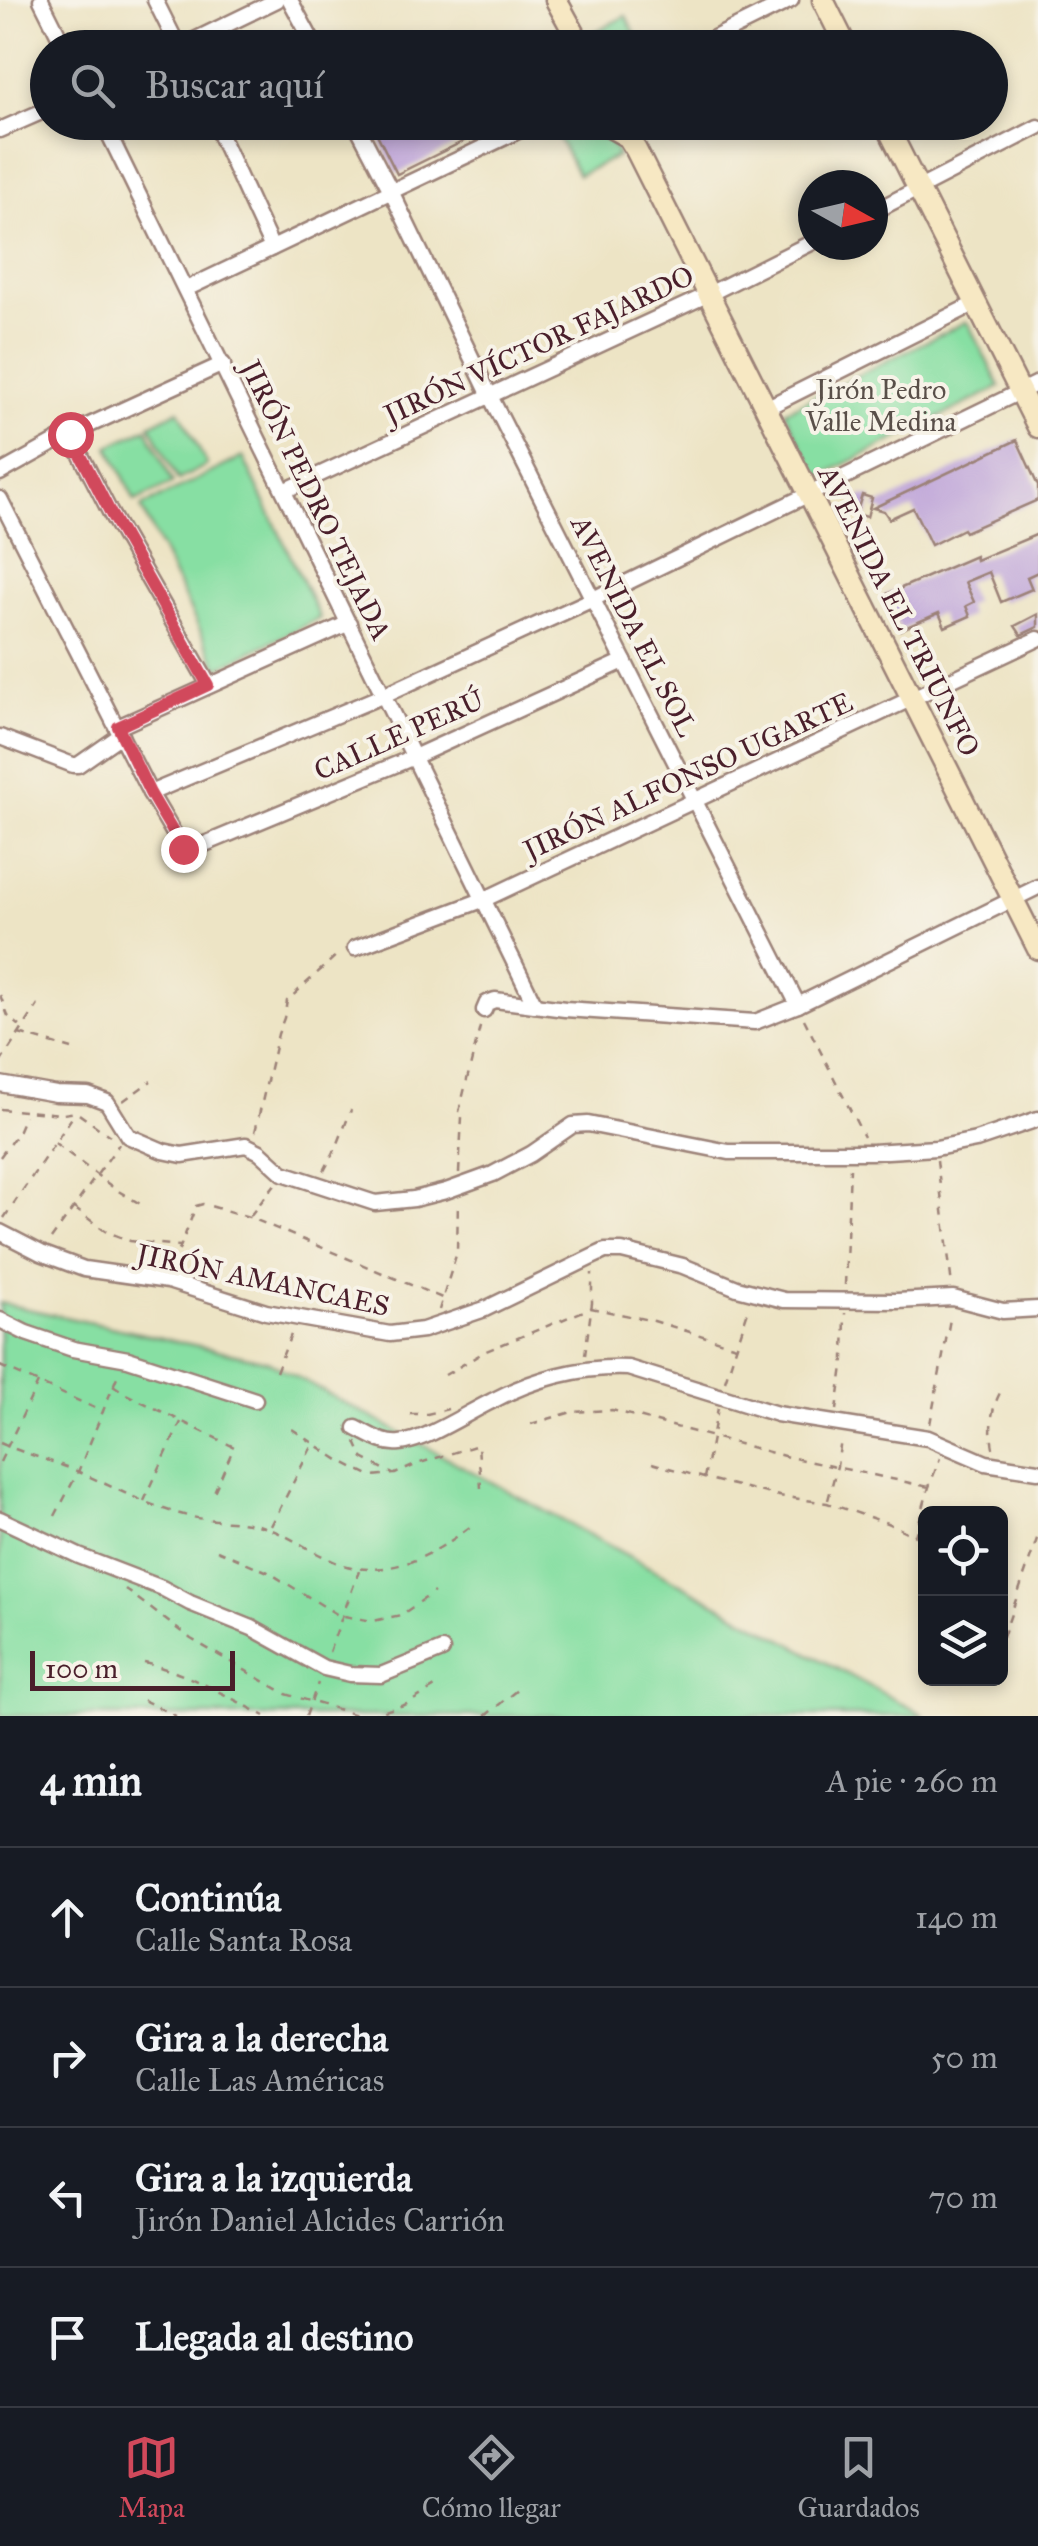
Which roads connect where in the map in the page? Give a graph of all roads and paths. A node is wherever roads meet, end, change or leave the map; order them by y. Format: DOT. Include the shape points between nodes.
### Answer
graph roads {
  1 [pos="41,0"];
  2 [pos="154,0"];
  3 [pos="277,0"];
  4 [pos="290,0"];
  5 [pos="556,0"];
  6 [pos="790,0"];
  7 [pos="823,0"];
  8 [pos="57,30"];
  9 [pos="169,30"];
  10 [pos="214,30"];
  11 [pos="306,30"];
  12 [pos="573,30"];
  13 [pos="730,30"];
  14 [pos="838,30"];
  15 [pos="30,117"];
  16 [pos="1038,127"];
  17 [pos="0,130"];
  18 [pos="112,140"];
  19 [pos="222,140"];
  20 [pos="365,140"];
  21 [pos="499,140"];
  22 [pos="633,140"];
  23 [pos="895,140"];
  24 [pos="919,188"];
  25 [pos="392,191"];
  26 [pos="888,204"];
  27 [pos="272,248"];
  28 [pos="798,250"];
  29 [pos="186,288"];
  30 [pos="707,295"];
  31 [pos="976,303"];
  32 [pos="223,364"];
  33 [pos="1029,387"];
  34 [pos="490,396"];
  35 [pos="766,408"];
  36 [pos="1038,427"];
  37 [pos="70,434"];
  38 [pos="0,472"];
  39 [pos="284,491"];
  40 [pos="810,494"];
  41 [pos="0,499"];
  42 [pos="592,599"];
  43 [pos="349,623"];
  44 [pos="1038,639"];
  45 [pos="624,660"];
  46 [pos="208,685"];
  47 [pos="384,694"];
  48 [pos="912,699"];
  49 [pos="120,731"];
  50 [pos="0,738"];
  51 [pos="414,757"];
  52 [pos="150,793"];
  53 [pos="694,800"];
  54 [pos="1038,887"];
  55 [pos="485,899"];
  56 [pos="1013,899"];
  57 [pos="355,948"];
  58 [pos="1038,949"];
  59 [pos="0,995"];
  60 [pos="535,1005"];
  61 [pos="38,1006"];
  62 [pos="798,1006"];
  63 [pos="484,1010"];
  64 [pos="22,1027"];
  65 [pos="18,1033"];
  66 [pos="72,1049"];
  67 [pos="1,1060"];
  68 [pos="152,1081"];
  69 [pos="0,1084"];
  70 [pos="107,1102"];
  71 [pos="0,1109"];
  72 [pos="351,1110"];
  73 [pos="76,1112"];
  74 [pos="26,1113"];
  75 [pos="1038,1119"];
  76 [pos="55,1143"];
  77 [pos="252,1148"];
  78 [pos="936,1148"];
  79 [pos="872,1152"];
  80 [pos="0,1157"];
  81 [pos="283,1173"];
  82 [pos="97,1174"];
  83 [pos="316,1185"];
  84 [pos="458,1187"];
  85 [pos="142,1205"];
  86 [pos="73,1207"];
  87 [pos="249,1217"];
  88 [pos="0,1223"];
  89 [pos="0,1232"];
  90 [pos="180,1246"];
  91 [pos="42,1253"];
  92 [pos="592,1257"];
  93 [pos="168,1282"];
  94 [pos="442,1298"];
  95 [pos="954,1298"];
  96 [pos="591,1308"];
  97 [pos="1038,1309"];
  98 [pos="298,1317"];
  99 [pos="0,1320"];
  100 [pos="448,1321"];
  101 [pos="736,1346"];
  102 [pos="128,1359"];
  103 [pos="0,1366"];
  104 [pos="583,1370"];
  105 [pos="276,1372"];
  106 [pos="446,1375"];
  107 [pos="38,1383"];
  108 [pos="113,1385"];
  109 [pos="1002,1388"];
  110 [pos="255,1400"];
  111 [pos="104,1412"];
  112 [pos="181,1421"];
  113 [pos="530,1424"];
  114 [pos="843,1424"];
  115 [pos="356,1428"];
  116 [pos="292,1429"];
  117 [pos="928,1438"];
  118 [pos="0,1443"];
  119 [pos="313,1443"];
  120 [pos="8,1446"];
  121 [pos="944,1447"];
  122 [pos="994,1453"];
  123 [pos="0,1462"];
  124 [pos="652,1463"];
  125 [pos="837,1466"];
  126 [pos="1038,1471"];
  127 [pos="78,1472"];
  128 [pos="394,1474"];
  129 [pos="481,1488"];
  130 [pos="929,1488"];
  131 [pos="214,1492"];
  132 [pos="143,1502"];
  133 [pos="827,1503"];
  134 [pos="54,1516"];
  135 [pos="0,1519"];
  136 [pos="474,1524"];
  137 [pos="270,1529"];
  138 [pos="1038,1536"];
  139 [pos="217,1550"];
  140 [pos="360,1569"];
  141 [pos="127,1591"];
  142 [pos="434,1592"];
  143 [pos="343,1616"];
  144 [pos="1008,1623"];
  145 [pos="442,1650"];
  146 [pos="144,1663"];
  147 [pos="324,1668"];
  148 [pos="440,1684"];
  149 [pos="517,1690"];
  150 [pos="143,1700"];
  151 [pos="311,1702"];
  152 [pos="176,1716"];
  153 [pos="265,1716"];
  154 [pos="306,1716"];
  155 [pos="360,1716"];
  156 [pos="369,1716"];
  157 [pos="485,1716"];
  1 -- 8 [label="street"];
  2 -- 9 [label="street"];
  3 -- 10 [label="street"];
  4 -- 11 [label="street"];
  5 -- 12 [label="street"];
  6 -- 13 [label="street"];
  7 -- 14 [label="street"];
  15 -- 17 [label="street"];
  16 -- 24 [label="street"];
  18 -- 29 [label="street, JIRÓN PEDRO TEJADA"];
  19 -- 27 [label="street"];
  20 -- 25 [label="street, AVENIDA EL SOL"];
  21 -- 25 [label="street"];
  22 -- 30 [label="street, AVENIDA EL TRIUNFO"];
  23 -- 24 [label="street"];
  24 -- 26 [label="street"];
  24 -- 31 [label="street"];
  25 -- 27 [label="street"];
  25 -- 34 [label="street, AVENIDA EL SOL"];
  27 -- 29 [label="street"];
  28 -- 30 [label="street, JIRÓN VÍCTOR FAJARDO"];
  29 -- 32 [label="street, JIRÓN PEDRO TEJADA"];
  30 -- 34 [label="street, JIRÓN VÍCTOR FAJARDO"];
  30 -- 35 [label="street, AVENIDA EL TRIUNFO"];
  31 -- 33 [label="street"];
  31 -- 35 [label="street"];
  32 -- 37 [label="street"];
  32 -- 39 [label="street, JIRÓN PEDRO TEJADA"];
  33 -- 36 [label="street"];
  33 -- 40 [label="street"];
  34 -- 39 [label="street, JIRÓN VÍCTOR FAJARDO"];
  34 -- 42 [label="street, AVENIDA EL SOL"];
  35 -- 40 [label="street, AVENIDA EL TRIUNFO"];
  37 -- 38 [label="street"];
  37 -- 46 [label="street"];
  39 -- 43 [label="street, JIRÓN PEDRO TEJADA"];
  40 -- 42 [label="street"];
  40 -- 48 [label="street, AVENIDA EL TRIUNFO"];
  41 -- 49 [label="street"];
  42 -- 45 [label="street, AVENIDA EL SOL"];
  42 -- 47 [label="street"];
  43 -- 46 [label="street"];
  43 -- 47 [label="street, JIRÓN PEDRO TEJADA"];
  44 -- 48 [label="street, JIRÓN ALFONSO UGARTE"];
  45 -- 51 [label="street, CALLE PERÚ"];
  45 -- 53 [label="street, AVENIDA EL SOL"];
  46 -- 49 [label="street"];
  47 -- 51 [label="street, JIRÓN PEDRO TEJADA"];
  47 -- 52 [label="street"];
  48 -- 53 [label="street, JIRÓN ALFONSO UGARTE"];
  48 -- 56 [label="street, AVENIDA EL TRIUNFO"];
  49 -- 50 [label="street" via="78,765"];
  49 -- 52 [label="street"];
  51 -- 52 [label="street, CALLE PERÚ" via="193,850 183,849"];
  51 -- 55 [label="street, JIRÓN PEDRO TEJADA"];
  53 -- 55 [label="street, JIRÓN ALFONSO UGARTE"];
  53 -- 62 [label="street, AVENIDA EL SOL"];
  54 -- 56 [label="street"];
  55 -- 57 [label="street, JIRÓN ALFONSO UGARTE"];
  55 -- 60 [label="street, JIRÓN PEDRO TEJADA"];
  56 -- 58 [label="street, AVENIDA EL TRIUNFO"];
  56 -- 62 [label="street"];
  57 -- 77 [label="path" via="344,949 287,1001"];
  59 -- 64 [label="path" via="8,1016"];
  60 -- 62 [label="street" via="754,1022"];
  60 -- 63 [label="street" via="495,1000"];
  61 -- 64 [label="path"];
  62 -- 79 [label="path"];
  63 -- 84 [label="path" via="458,1116"];
  64 -- 65 [label="path"];
  65 -- 66 [label="path"];
  65 -- 67 [label="path"];
  68 -- 70 [label="path" via="118,1104"];
  69 -- 70 [label="street"];
  70 -- 77 [label="street" via="128,1136 163,1152"];
  71 -- 74 [label="path"];
  72 -- 83 [label="path"];
  73 -- 74 [label="path"];
  73 -- 76 [label="path"];
  73 -- 82 [label="path" via="120,1142"];
  74 -- 80 [label="path"];
  75 -- 78 [label="street"];
  76 -- 82 [label="path"];
  76 -- 88 [label="path"];
  77 -- 81 [label="street"];
  78 -- 79 [label="street"];
  78 -- 95 [label="path"];
  79 -- 84 [label="street" via="729,1152 573,1125 506,1167"];
  81 -- 83 [label="street"];
  81 -- 87 [label="path"];
  82 -- 85 [label="path"];
  82 -- 86 [label="path"];
  83 -- 84 [label="street" via="375,1203"];
  84 -- 94 [label="path" via="457,1252"];
  86 -- 90 [label="path" via="130,1241"];
  86 -- 91 [label="path"];
  87 -- 90 [label="path" via="196,1206"];
  87 -- 94 [label="path"];
  89 -- 91 [label="street, JIRÓN AMANCAES"];
  90 -- 93 [label="path"];
  91 -- 93 [label="street, JIRÓN AMANCAES" via="84,1268"];
  92 -- 95 [label="street, JIRÓN AMANCAES" via="622,1250 784,1300"];
  92 -- 96 [label="path"];
  92 -- 100 [label="street, JIRÓN AMANCAES"];
  93 -- 98 [label="street, JIRÓN AMANCAES"];
  94 -- 100 [label="path" via="439,1310 450,1311"];
  95 -- 97 [label="street, JIRÓN AMANCAES" via="1002,1311"];
  95 -- 117 [label="path"];
  96 -- 101 [label="path"];
  96 -- 104 [label="path"];
  96 -- 106 [label="path" via="486,1351"];
  98 -- 100 [label="street, JIRÓN AMANCAES" via="390,1334"];
  98 -- 105 [label="path"];
  99 -- 102 [label="street" via="74,1349"];
  102 -- 108 [label="path"];
  102 -- 110 [label="street"];
  103 -- 107 [label="path"];
  104 -- 114 [label="street" via="628,1368 778,1414"];
  104 -- 115 [label="street" via="538,1380 401,1444"];
  107 -- 111 [label="path"];
  107 -- 120 [label="path"];
  108 -- 111 [label="path"];
  108 -- 112 [label="path"];
  109 -- 122 [label="path" via="990,1426"];
  111 -- 127 [label="path"];
  112 -- 131 [label="path" via="234,1447"];
  112 -- 132 [label="path"];
  113 -- 125 [label="path" via="612,1410"];
  114 -- 117 [label="street"];
  114 -- 125 [label="path"];
  115 -- 128 [label="path" via="363,1458"];
  116 -- 119 [label="path"];
  117 -- 121 [label="street"];
  118 -- 120 [label="path"];
  119 -- 128 [label="path" via="372,1476"];
  119 -- 137 [label="path"];
  120 -- 123 [label="path"];
  120 -- 127 [label="path"];
  121 -- 126 [label="street" via="986,1463"];
  121 -- 130 [label="path"];
  124 -- 133 [label="path"];
  125 -- 130 [label="path"];
  125 -- 133 [label="path"];
  127 -- 132 [label="path"];
  127 -- 134 [label="path"];
  128 -- 129 [label="path" via="478,1445"];
  130 -- 133 [label="path" via="915,1536"];
  132 -- 137 [label="path"];
  135 -- 147 [label="street" via="252,1628"];
  136 -- 140 [label="path" via="438,1550 400,1565"];
  137 -- 140 [label="path"];
  138 -- 144 [label="path"];
  139 -- 143 [label="path"];
  140 -- 143 [label="path"];
  141 -- 151 [label="path" via="191,1639"];
  142 -- 143 [label="path" via="401,1615 373,1622"];
  143 -- 147 [label="path"];
  145 -- 147 [label="street" via="381,1674"];
  146 -- 153 [label="path"];
  147 -- 151 [label="path"];
  148 -- 156 [label="path"];
  149 -- 157 [label="path"];
  150 -- 152 [label="path"];
  151 -- 154 [label="path"];
  151 -- 155 [label="path"];
}
